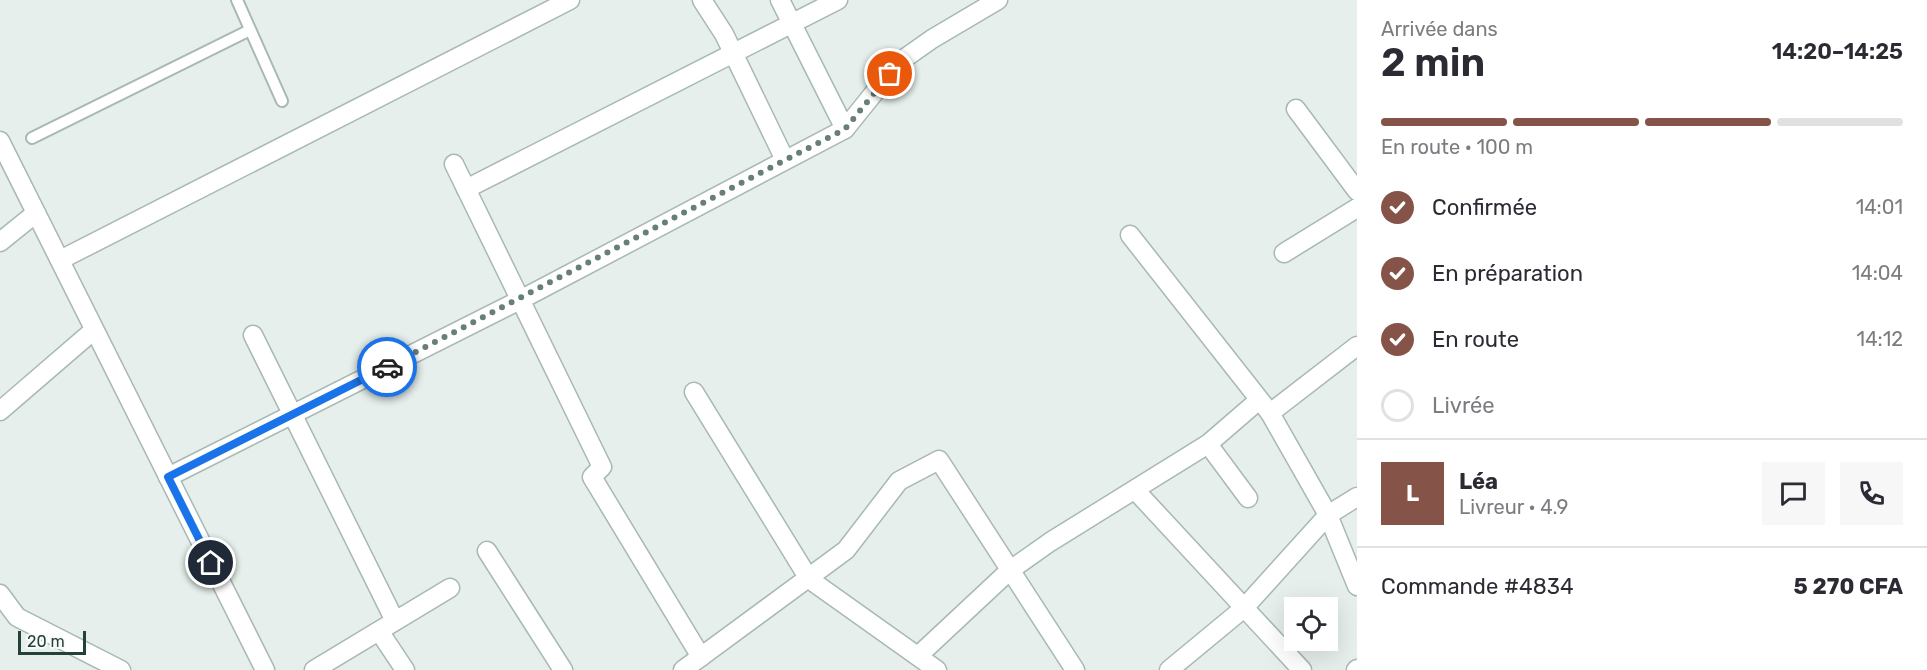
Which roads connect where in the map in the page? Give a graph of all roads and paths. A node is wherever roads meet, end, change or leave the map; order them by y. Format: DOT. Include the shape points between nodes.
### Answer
graph roads {
  1 [pos="237,0"];
  2 [pos="570,0"];
  3 [pos="702,0"];
  4 [pos="780,0"];
  5 [pos="838,0"];
  6 [pos="998,0"];
  7 [pos="791,24"];
  8 [pos="250,30"];
  9 [pos="733,54"];
  10 [pos="282,100"];
  11 [pos="1296,109"];
  12 [pos="845,129"];
  13 [pos="32,138"];
  14 [pos="0,141"];
  15 [pos="785,160"];
  16 [pos="454,164"];
  17 [pos="466,189"];
  18 [pos="1357,191"];
  19 [pos="1357,208"];
  20 [pos="36,213"];
  21 [pos="1130,235"];
  22 [pos="0,242"];
  23 [pos="1284,253"];
  24 [pos="60,260"];
  25 [pos="520,300"];
  26 [pos="94,330"];
  27 [pos="253,335"];
  28 [pos="1357,346"];
  29 [pos="694,392"];
  30 [pos="1264,406"];
  31 [pos="0,411"];
  32 [pos="292,415"];
  33 [pos="1208,444"];
  34 [pos="168,477"];
  35 [pos="1136,491"];
  36 [pos="1357,497"];
  37 [pos="1248,498"];
  38 [pos="1328,515"];
  39 [pos="487,551"];
  40 [pos="1009,571"];
  41 [pos="809,579"];
  42 [pos="1357,586"];
  43 [pos="450,588"];
  44 [pos="0,594"];
  45 [pos="1244,608"];
  46 [pos="387,626"];
  47 [pos="701,657"];
  48 [pos="927,665"];
  49 [pos="121,670"];
  50 [pos="265,670"];
  51 [pos="314,670"];
  52 [pos="405,670"];
  53 [pos="563,670"];
  54 [pos="683,670"];
  55 [pos="1075,670"];
  56 [pos="1169,670"];
  57 [pos="1302,670"];
  1 -- 8 [label="lane"];
  2 -- 24 [label="street"];
  3 -- 9 [label="street"];
  4 -- 7 [label="street"];
  5 -- 7 [label="street"];
  6 -- 12 [label="street" via="898,63"];
  7 -- 9 [label="street"];
  7 -- 12 [label="street"];
  8 -- 10 [label="lane"];
  8 -- 13 [label="lane"];
  9 -- 15 [label="street"];
  9 -- 17 [label="street"];
  11 -- 18 [label="street"];
  12 -- 15 [label="street"];
  14 -- 20 [label="street"];
  15 -- 25 [label="street"];
  16 -- 17 [label="street"];
  17 -- 25 [label="street"];
  19 -- 23 [label="street"];
  20 -- 22 [label="street"];
  20 -- 24 [label="street"];
  21 -- 30 [label="street"];
  24 -- 26 [label="street"];
  25 -- 32 [label="street"];
  25 -- 47 [label="street" via="602,467 592,477"];
  26 -- 31 [label="street"];
  26 -- 34 [label="street"];
  27 -- 32 [label="street"];
  28 -- 30 [label="street"];
  29 -- 41 [label="street"];
  30 -- 33 [label="street"];
  30 -- 38 [label="street"];
  32 -- 34 [label="street"];
  32 -- 46 [label="street"];
  33 -- 35 [label="street"];
  33 -- 37 [label="street"];
  34 -- 50 [label="street"];
  35 -- 40 [label="street"];
  35 -- 45 [label="street"];
  36 -- 38 [label="street"];
  38 -- 42 [label="street"];
  38 -- 45 [label="street"];
  39 -- 53 [label="street"];
  40 -- 41 [label="street" via="939,460 898,481 846,550"];
  40 -- 48 [label="street"];
  40 -- 55 [label="street"];
  41 -- 47 [label="street"];
  41 -- 48 [label="street"];
  43 -- 46 [label="street"];
  44 -- 49 [label="street" via="17,617"];
  45 -- 56 [label="street"];
  45 -- 57 [label="street"];
  46 -- 51 [label="street"];
  46 -- 52 [label="street"];
  47 -- 54 [label="street"];
}
